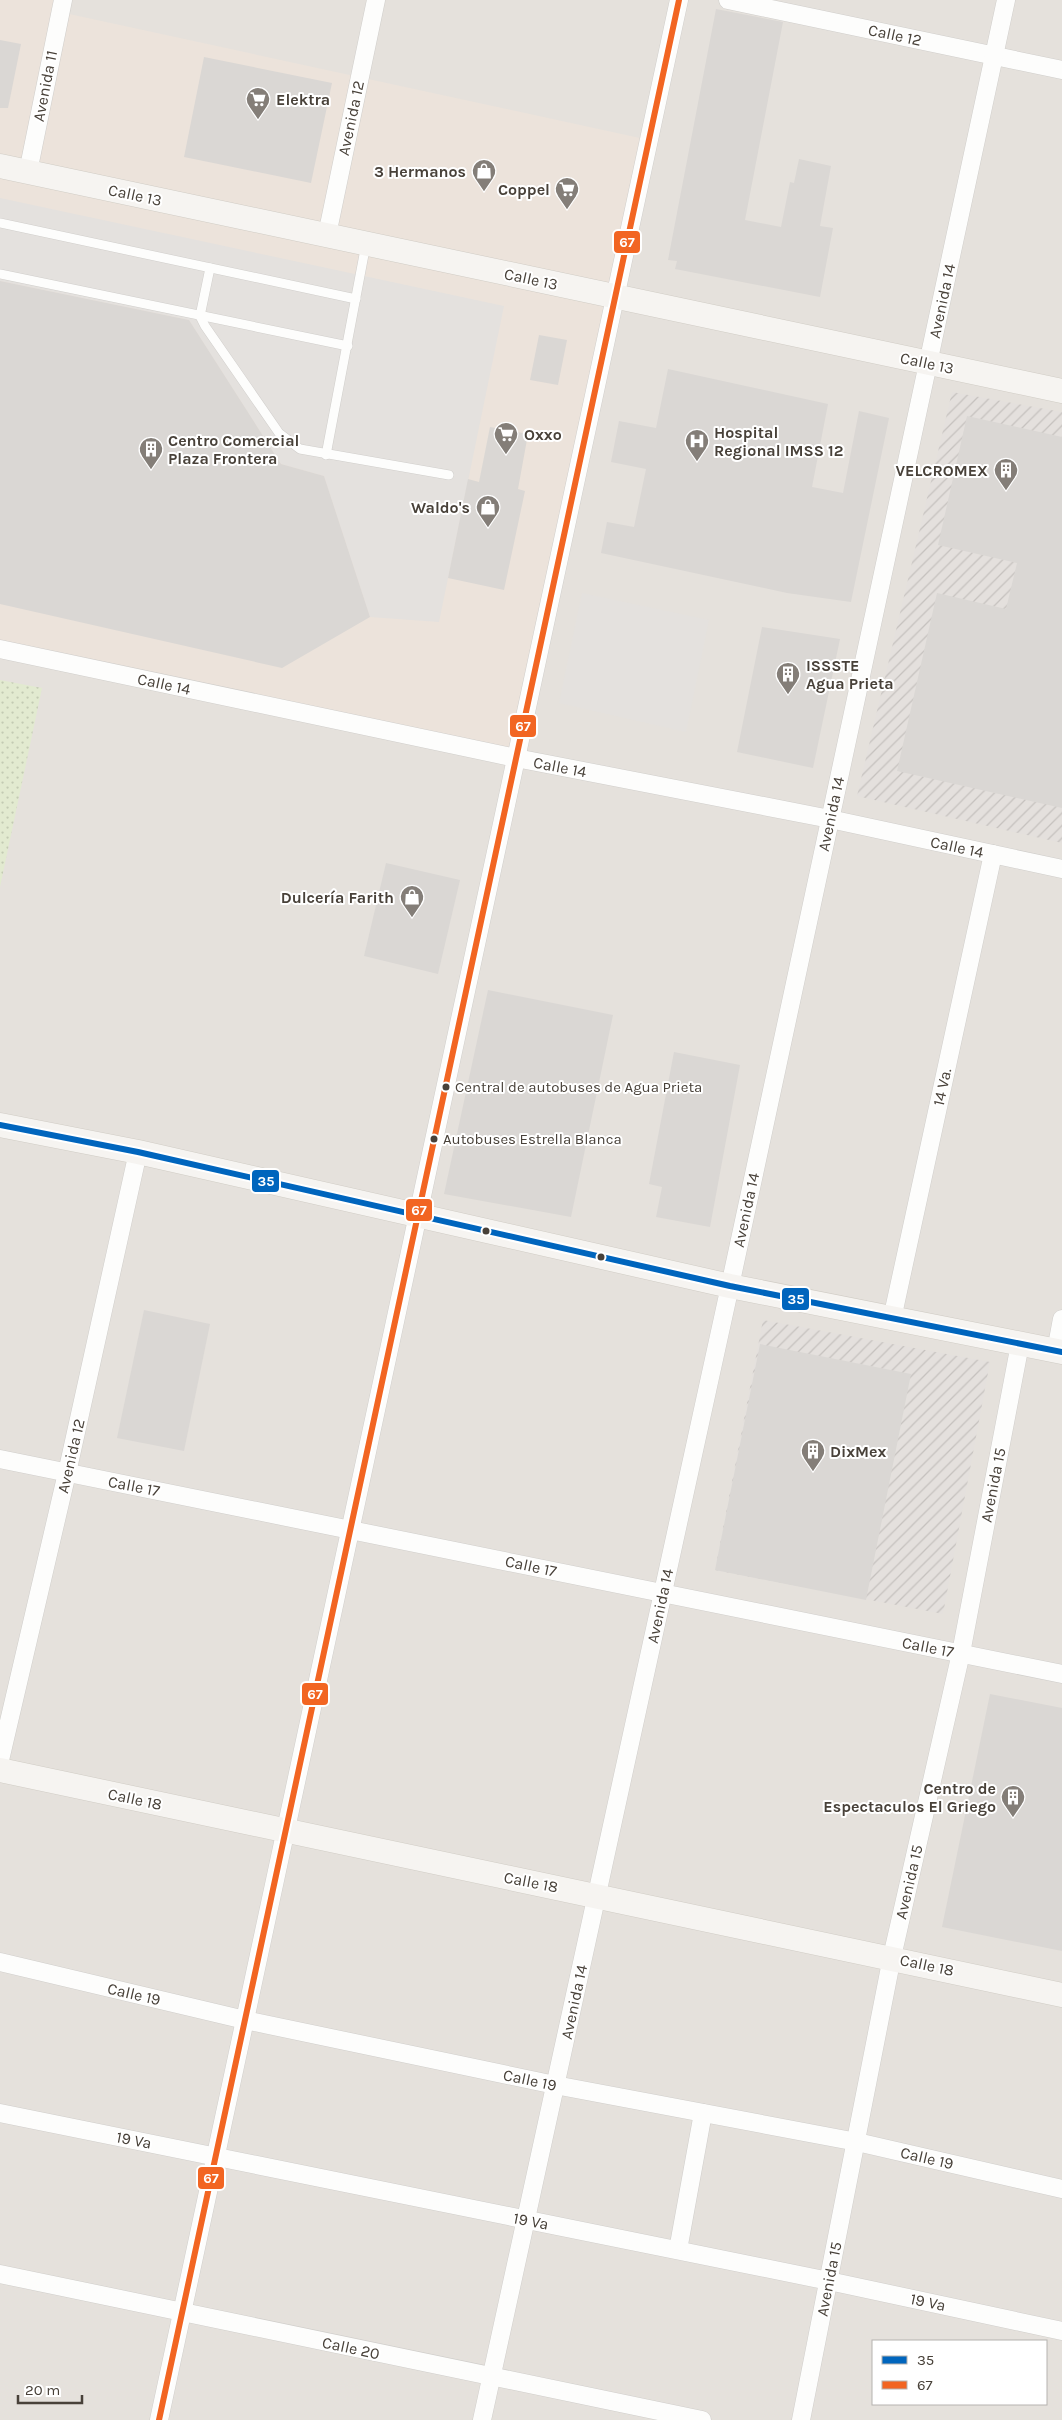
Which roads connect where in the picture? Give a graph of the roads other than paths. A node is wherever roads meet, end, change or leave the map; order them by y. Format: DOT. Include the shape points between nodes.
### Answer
graph roads {
  1 [pos="62,0"];
  2 [pos="376,0"];
  3 [pos="679,0"];
  4 [pos="728,0"];
  5 [pos="1006,0"];
  6 [pos="994,56"];
  7 [pos="1062,70"];
  8 [pos="0,166"];
  9 [pos="28,172"];
  10 [pos="0,223"];
  11 [pos="327,236"];
  12 [pos="366,244"];
  13 [pos="210,268"];
  14 [pos="0,274"];
  15 [pos="616,297"];
  16 [pos="356,299"];
  17 [pos="200,316"];
  18 [pos="348,346"];
  19 [pos="929,363"];
  20 [pos="1062,391"];
  21 [pos="326,455"];
  22 [pos="450,476"];
  23 [pos="0,649"];
  24 [pos="516,758"];
  25 [pos="830,819"];
  26 [pos="994,854"];
  27 [pos="1062,869"];
  28 [pos="0,1125"];
  29 [pos="138,1152"];
  30 [pos="417,1215"];
  31 [pos="730,1286"];
  32 [pos="892,1319"];
  33 [pos="1062,1320"];
  34 [pos="1020,1344"];
  35 [pos="1059,1351"];
  36 [pos="0,1459"];
  37 [pos="67,1473"];
  38 [pos="351,1529"];
  39 [pos="663,1593"];
  40 [pos="961,1653"];
  41 [pos="1062,1674"];
  42 [pos="0,1760"];
  43 [pos="0,1770"];
  44 [pos="285,1832"];
  45 [pos="597,1895"];
  46 [pos="892,1957"];
  47 [pos="0,1962"];
  48 [pos="1062,1995"];
  49 [pos="245,2020"];
  50 [pos="555,2085"];
  51 [pos="0,2112"];
  52 [pos="703,2113"];
  53 [pos="857,2142"];
  54 [pos="216,2156"];
  55 [pos="1062,2189"];
  56 [pos="526,2220"];
  57 [pos="678,2250"];
  58 [pos="0,2274"];
  59 [pos="829,2281"];
  60 [pos="182,2312"];
  61 [pos="1062,2331"];
  62 [pos="492,2377"];
  63 [pos="159,2420"];
  64 [pos="482,2420"];
  65 [pos="702,2420"];
  66 [pos="801,2420"];
  1 -- 9 [label="street, Avenida 11"];
  2 -- 11 [label="street, Avenida 12"];
  3 -- 15 [label="street"];
  4 -- 6 [label="street, Calle 12"];
  5 -- 6 [label="street, Avenida 14"];
  6 -- 7 [label="street, Calle 12"];
  6 -- 19 [label="street, Avenida 14"];
  8 -- 9 [label="street, Calle 13"];
  9 -- 11 [label="street, Calle 13"];
  10 -- 13 [label="lane"];
  11 -- 12 [label="street, Calle 13"];
  12 -- 15 [label="street, Calle 13"];
  12 -- 16 [label="lane"];
  13 -- 16 [label="lane"];
  13 -- 17 [label="lane"];
  14 -- 17 [label="lane"];
  15 -- 19 [label="street, Calle 13"];
  15 -- 24 [label="street"];
  16 -- 18 [label="lane"];
  17 -- 18 [label="lane"];
  17 -- 21 [label="lane" via="279,434 300,449"];
  18 -- 21 [label="lane"];
  19 -- 20 [label="street, Calle 13"];
  19 -- 25 [label="street, Avenida 14"];
  21 -- 22 [label="lane"];
  23 -- 24 [label="street, Calle 14"];
  24 -- 25 [label="street, Calle 14"];
  24 -- 30 [label="street"];
  25 -- 26 [label="street, Calle 14"];
  25 -- 31 [label="street, Avenida 14"];
  26 -- 27 [label="street, Calle 14"];
  26 -- 32 [label="street, 14 Va."];
  28 -- 29 [label="street"];
  29 -- 30 [label="street"];
  29 -- 37 [label="street, Avenida 12"];
  30 -- 31 [label="street"];
  30 -- 38 [label="street"];
  31 -- 32 [label="street"];
  31 -- 39 [label="street, Avenida 14"];
  32 -- 34 [label="street"];
  33 -- 35 [label="street"];
  34 -- 35 [label="street"];
  34 -- 40 [label="street, Avenida 15"];
  36 -- 37 [label="street, Calle 17"];
  37 -- 38 [label="street, Calle 17"];
  37 -- 42 [label="street, Avenida 12"];
  38 -- 39 [label="street, Calle 17"];
  38 -- 44 [label="street"];
  39 -- 40 [label="street, Calle 17"];
  39 -- 45 [label="street, Avenida 14"];
  40 -- 41 [label="street, Calle 17"];
  40 -- 46 [label="street, Avenida 15"];
  43 -- 44 [label="street, Calle 18"];
  44 -- 45 [label="street, Calle 18"];
  44 -- 49 [label="street"];
  45 -- 46 [label="street, Calle 18"];
  45 -- 50 [label="street, Avenida 14"];
  46 -- 48 [label="street, Calle 18"];
  46 -- 53 [label="street, Avenida 15"];
  47 -- 49 [label="street, Calle 19"];
  49 -- 50 [label="street, Calle 19"];
  49 -- 54 [label="street"];
  50 -- 52 [label="street, Calle 19"];
  50 -- 56 [label="street, Avenida 14"];
  51 -- 54 [label="street, 19 Va"];
  52 -- 53 [label="street, Calle 19"];
  52 -- 57 [label="street"];
  53 -- 55 [label="street, Calle 19"];
  53 -- 59 [label="street, Avenida 15"];
  54 -- 56 [label="street, 19 Va"];
  54 -- 60 [label="street"];
  56 -- 57 [label="street, 19 Va"];
  56 -- 62 [label="street, Avenida 14"];
  57 -- 59 [label="street, 19 Va"];
  58 -- 60 [label="street, Calle 20"];
  59 -- 61 [label="street, 19 Va"];
  59 -- 66 [label="street, Avenida 15"];
  60 -- 62 [label="street, Calle 20"];
  60 -- 63 [label="street"];
  62 -- 64 [label="street, Avenida 14"];
  62 -- 65 [label="street, Calle 20"];
}
